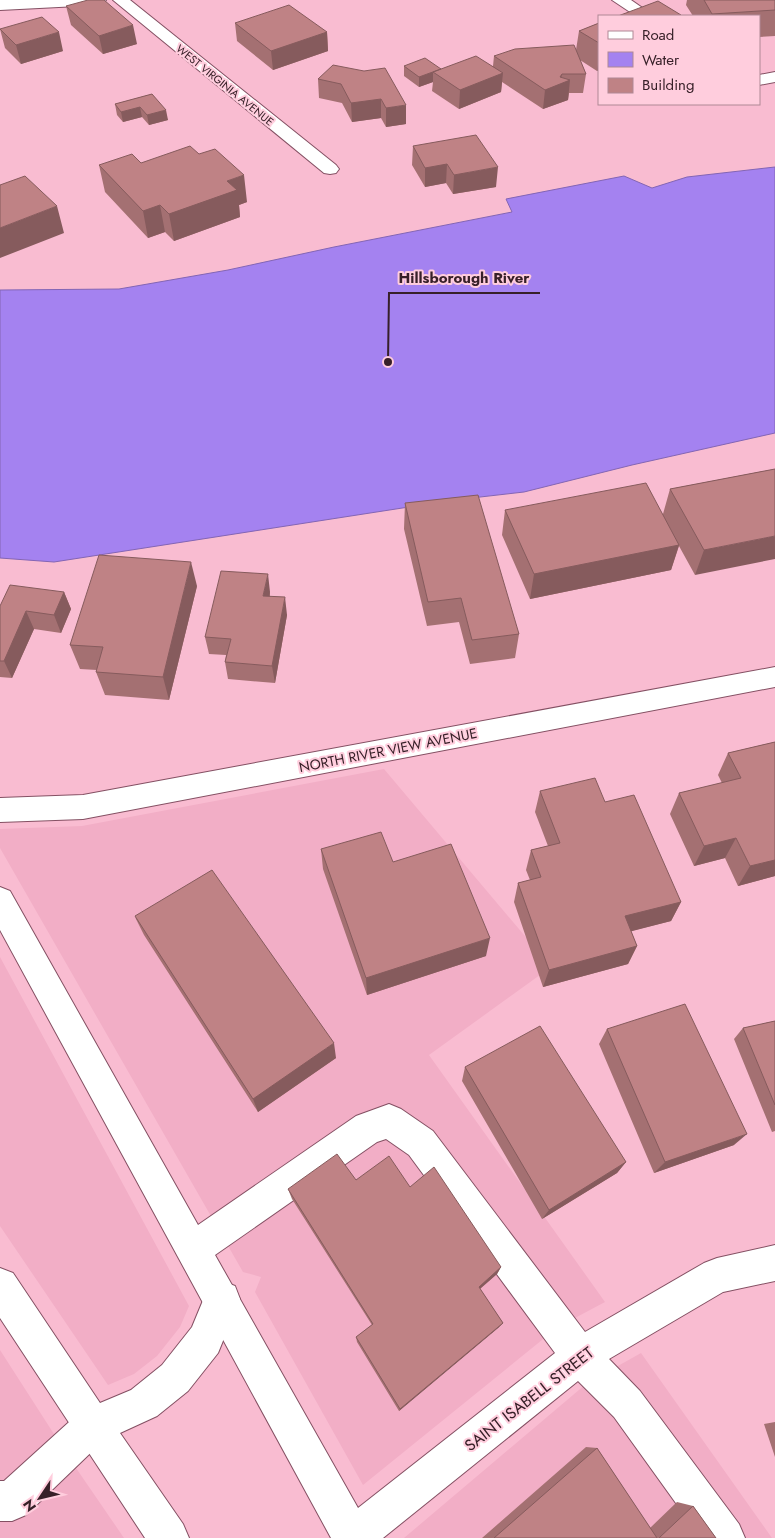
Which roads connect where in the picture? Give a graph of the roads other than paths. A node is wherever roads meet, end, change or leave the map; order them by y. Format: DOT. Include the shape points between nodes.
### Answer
graph roads {
  1 [pos="98,0"];
  2 [pos="121,0"];
  3 [pos="620,0"];
  4 [pos="0,5"];
  5 [pos="644,15"];
  6 [pos="775,77"];
  7 [pos="760,80"];
  8 [pos="330,169"];
  9 [pos="775,677"];
  10 [pos="0,810"];
  11 [pos="0,901"];
  12 [pos="194,1249"];
  13 [pos="775,1263"];
  14 [pos="0,1286"];
  15 [pos="222,1299"];
  16 [pos="580,1356"];
  17 [pos="92,1426"];
  18 [pos="0,1500"];
  19 [pos="169,1538"];
  20 [pos="353,1538"];
  21 [pos="725,1538"];
  1 -- 4 [label="street"];
  2 -- 8 [label="street, WEST VIRGINIA AVENUE"];
  3 -- 5 [label="street"];
  6 -- 7 [label="street"];
  9 -- 10 [label="street, NORTH RIVER VIEW AVENUE" via="83,807"];
  11 -- 12 [label="street"];
  12 -- 15 [label="street"];
  12 -- 16 [label="street" via="368,1128 390,1121 421,1143"];
  13 -- 16 [label="street, SAINT ISABELL STREET" via="717,1276"];
  14 -- 17 [label="street"];
  15 -- 17 [label="street" via="205,1340 175,1378 144,1403"];
  15 -- 20 [label="street"];
  16 -- 20 [label="street, SAINT ISABELL STREET"];
  16 -- 21 [label="street" via="627,1404"];
  17 -- 18 [label="street" via="12,1501"];
  17 -- 19 [label="street"];
}
